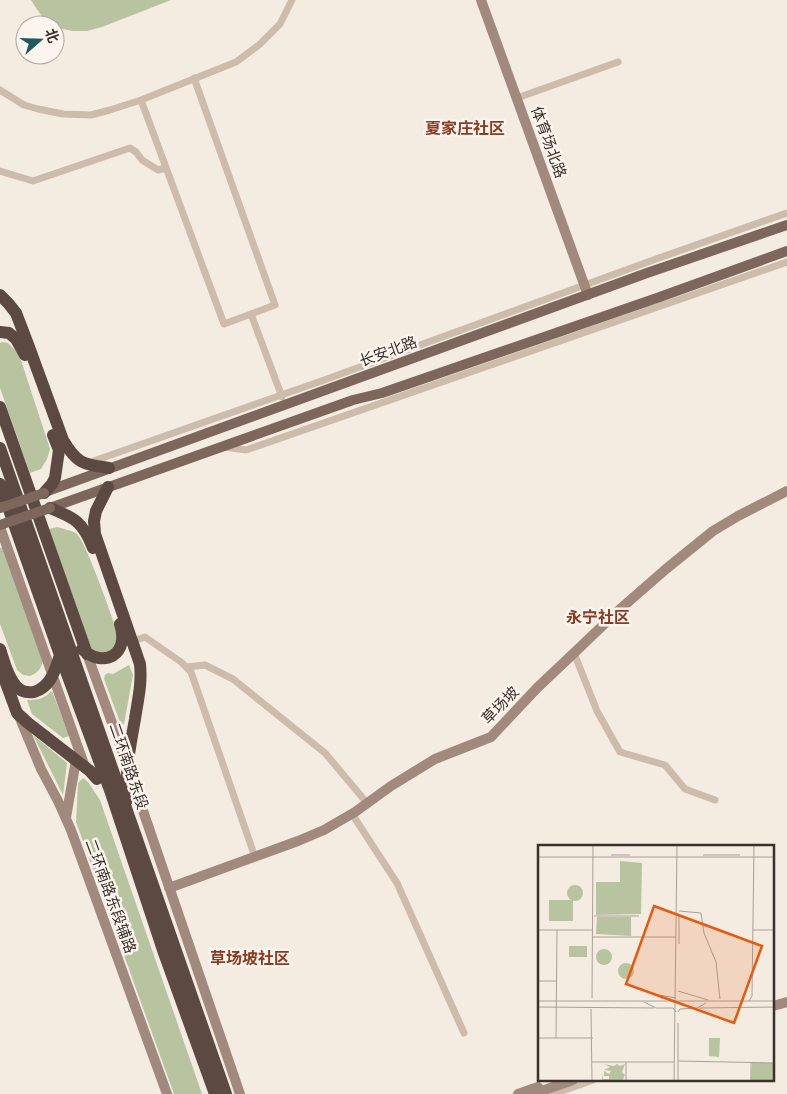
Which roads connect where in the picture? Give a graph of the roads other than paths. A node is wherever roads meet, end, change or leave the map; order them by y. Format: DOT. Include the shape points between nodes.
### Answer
graph roads {
  1 [pos="292,0"];
  2 [pos="481,0"];
  3 [pos="618,62"];
  4 [pos="194,78"];
  5 [pos="0,90"];
  6 [pos="517,98"];
  7 [pos="141,100"];
  8 [pos="166,168"];
  9 [pos="0,171"];
  10 [pos="787,214"];
  11 [pos="787,225"];
  12 [pos="787,251"];
  13 [pos="787,262"];
  14 [pos="587,290"];
  15 [pos="0,295"];
  16 [pos="251,314"];
  17 [pos="0,332"];
  18 [pos="283,400"];
  19 [pos="0,407"];
  20 [pos="221,447"];
  21 [pos="0,448"];
  22 [pos="85,464"];
  23 [pos="110,468"];
  24 [pos="0,484"];
  25 [pos="108,487"];
  26 [pos="787,491"];
  27 [pos="44,493"];
  28 [pos="0,508"];
  29 [pos="50,508"];
  30 [pos="0,526"];
  31 [pos="64,631"];
  32 [pos="133,642"];
  33 [pos="0,649"];
  34 [pos="574,653"];
  35 [pos="87,654"];
  36 [pos="59,658"];
  37 [pos="0,667"];
  38 [pos="186,667"];
  39 [pos="53,676"];
  40 [pos="17,713"];
  41 [pos="79,758"];
  42 [pos="128,767"];
  43 [pos="97,779"];
  44 [pos="715,800"];
  45 [pos="367,803"];
  46 [pos="352,814"];
  47 [pos="128,815"];
  48 [pos="66,819"];
  49 [pos="113,823"];
  50 [pos="130,850"];
  51 [pos="256,857"];
  52 [pos="169,888"];
  53 [pos="787,1002"];
  54 [pos="774,1006"];
  55 [pos="787,1008"];
  56 [pos="774,1012"];
  57 [pos="464,1033"];
  58 [pos="552,1082"];
  59 [pos="567,1082"];
  60 [pos="587,1082"];
  61 [pos="167,1094"];
  62 [pos="206,1094"];
  63 [pos="214,1094"];
  64 [pos="226,1094"];
  65 [pos="240,1094"];
  66 [pos="518,1094"];
  67 [pos="533,1094"];
  68 [pos="554,1094"];
  1 -- 4 [label="street" via="280,24 259,45 236,62"];
  2 -- 6 [label="main road, 体育场北路"];
  3 -- 6 [label="street"];
  4 -- 7 [label="street"];
  4 -- 16 [label="street" via="275,305"];
  5 -- 7 [label="street" via="24,105 63,114 90,115"];
  6 -- 14 [label="main road, 体育场北路"];
  7 -- 8 [label="street"];
  8 -- 9 [label="street" via="158,170 130,148 33,181"];
  8 -- 16 [label="street" via="224,324"];
  10 -- 14 [label="street"];
  11 -- 14 [label="main road, 长安北路"];
  12 -- 20 [label="main road"];
  13 -- 20 [label="street" via="246,450"];
  14 -- 18 [label="main road, 长安北路"];
  15 -- 22 [label="highway" via="16,313 63,440"];
  16 -- 18 [label="street"];
  17 -- 27 [label="highway" via="9,333 23,350 59,450 55,478"];
  18 -- 22 [label="street"];
  18 -- 23 [label="main road, 长安北路"];
  19 -- 35 [label="highway"];
  20 -- 25 [label="main road"];
  21 -- 31 [label="highway, 二环南路东段"];
  22 -- 23 [label="highway"];
  23 -- 27 [label="main road, 长安北路"];
  24 -- 36 [label="highway, 二环南路东段"];
  25 -- 29 [label="main road"];
  25 -- 32 [label="highway" via="96,510 95,534"];
  26 -- 34 [label="main road, 草场坡" via="713,531 619,610"];
  27 -- 28 [label="main road, 长安北路, bridge"];
  29 -- 30 [label="main road, bridge"];
  29 -- 35 [label="highway" via="80,523 88,536 122,631 123,639 116,654 102,658"];
  30 -- 39 [label="main road"];
  31 -- 35 [label="highway"];
  31 -- 47 [label="highway, 二环南路东段"];
  32 -- 38 [label="street" via="145,637"];
  32 -- 42 [label="highway" via="142,679"];
  33 -- 39 [label="highway" via="10,676 20,689 26,692 38,690"];
  34 -- 44 [label="street" via="597,711 620,752 665,765 685,789"];
  34 -- 45 [label="main road, 草场坡" via="490,737 435,760"];
  35 -- 42 [label="main road"];
  36 -- 39 [label="highway"];
  36 -- 43 [label="highway"];
  36 -- 50 [label="highway, 二环南路东段"];
  37 -- 40 [label="highway"];
  38 -- 45 [label="street" via="205,666 233,679 325,753"];
  38 -- 51 [label="street" via="191,672"];
  39 -- 41 [label="main road"];
  40 -- 41 [label="highway"];
  40 -- 48 [label="main road, 二环南路东段辅路"];
  41 -- 43 [label="highway"];
  41 -- 48 [label="main road"];
  42 -- 47 [label="highway"];
  42 -- 52 [label="main road"];
  43 -- 49 [label="highway"];
  45 -- 46 [label="main road, 草场坡"];
  46 -- 51 [label="main road, 草场坡" via="324,830"];
  46 -- 57 [label="street" via="397,883"];
  47 -- 64 [label="highway, 二环南路东段"];
  48 -- 61 [label="main road, 二环南路东段辅路"];
  49 -- 50 [label="highway"];
  49 -- 62 [label="highway"];
  50 -- 63 [label="highway, 二环南路东段"];
  51 -- 52 [label="main road, 草场坡"];
  52 -- 65 [label="main road"];
  53 -- 54 [label="main road"];
  55 -- 56 [label="main road"];
  58 -- 66 [label="main road"];
  59 -- 67 [label="main road"];
  60 -- 68 [label="street"];
}
